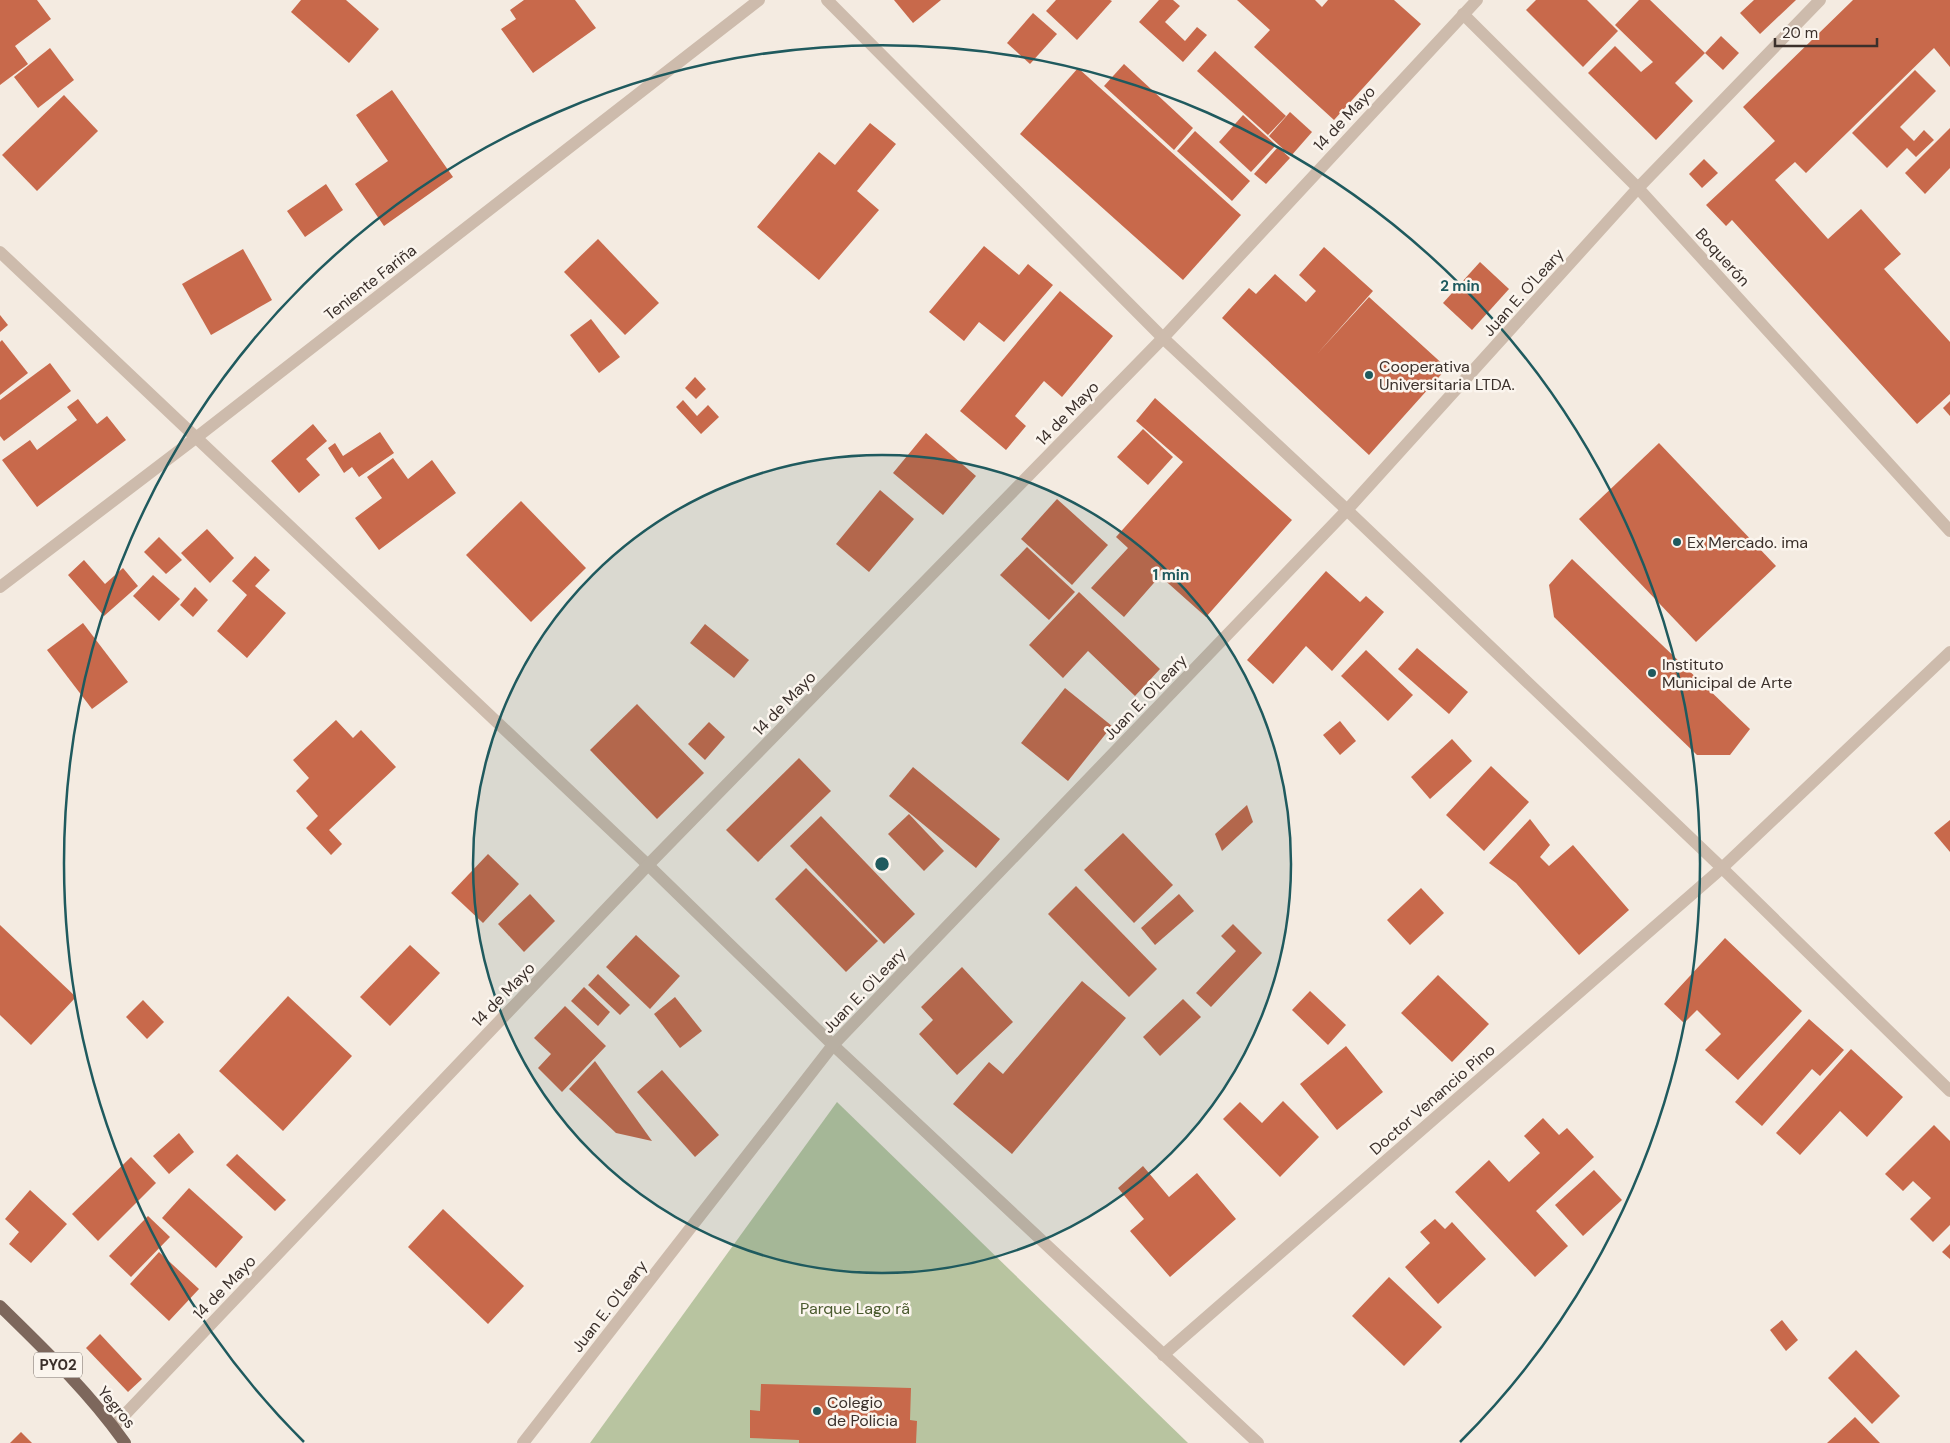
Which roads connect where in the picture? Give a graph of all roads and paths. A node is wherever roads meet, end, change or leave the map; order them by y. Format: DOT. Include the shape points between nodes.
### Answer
graph roads {
  1 [pos="759,0"];
  2 [pos="827,0"];
  3 [pos="1476,0"];
  4 [pos="1820,0"];
  5 [pos="1463,14"];
  6 [pos="1638,188"];
  7 [pos="0,252"];
  8 [pos="1163,338"];
  9 [pos="197,437"];
  10 [pos="1347,510"];
  11 [pos="1950,531"];
  12 [pos="0,587"];
  13 [pos="1950,652"];
  14 [pos="648,866"];
  15 [pos="1722,868"];
  16 [pos="833,1045"];
  17 [pos="1950,1091"];
  18 [pos="0,1306"];
  19 [pos="1163,1355"];
  20 [pos="114,1426"];
  21 [pos="125,1443"];
  22 [pos="523,1443"];
  23 [pos="1258,1443"];
  1 -- 9 [label="street, Teniente Fariña"];
  2 -- 8 [label="street"];
  3 -- 5 [label="street, 14 de Mayo"];
  4 -- 6 [label="street, Juan E. O'Leary"];
  5 -- 6 [label="street, Boquerón"];
  5 -- 8 [label="street, 14 de Mayo"];
  6 -- 10 [label="street, Juan E. O'Leary"];
  6 -- 11 [label="street, Boquerón"];
  7 -- 9 [label="street"];
  8 -- 10 [label="street"];
  8 -- 14 [label="street, 14 de Mayo"];
  9 -- 12 [label="street, Teniente Fariña"];
  9 -- 14 [label="street"];
  10 -- 15 [label="street"];
  10 -- 16 [label="street, Juan E. O'Leary"];
  13 -- 15 [label="street, Doctor Venancio Pino"];
  14 -- 16 [label="street"];
  14 -- 20 [label="street, 14 de Mayo"];
  15 -- 17 [label="street"];
  15 -- 19 [label="street, Doctor Venancio Pino"];
  16 -- 19 [label="street"];
  16 -- 22 [label="street, Juan E. O'Leary"];
  18 -- 20 [label="main road, Yegros / PY02"];
  19 -- 23 [label="street"];
  20 -- 21 [label="main road, Yegros / PY02"];
}
